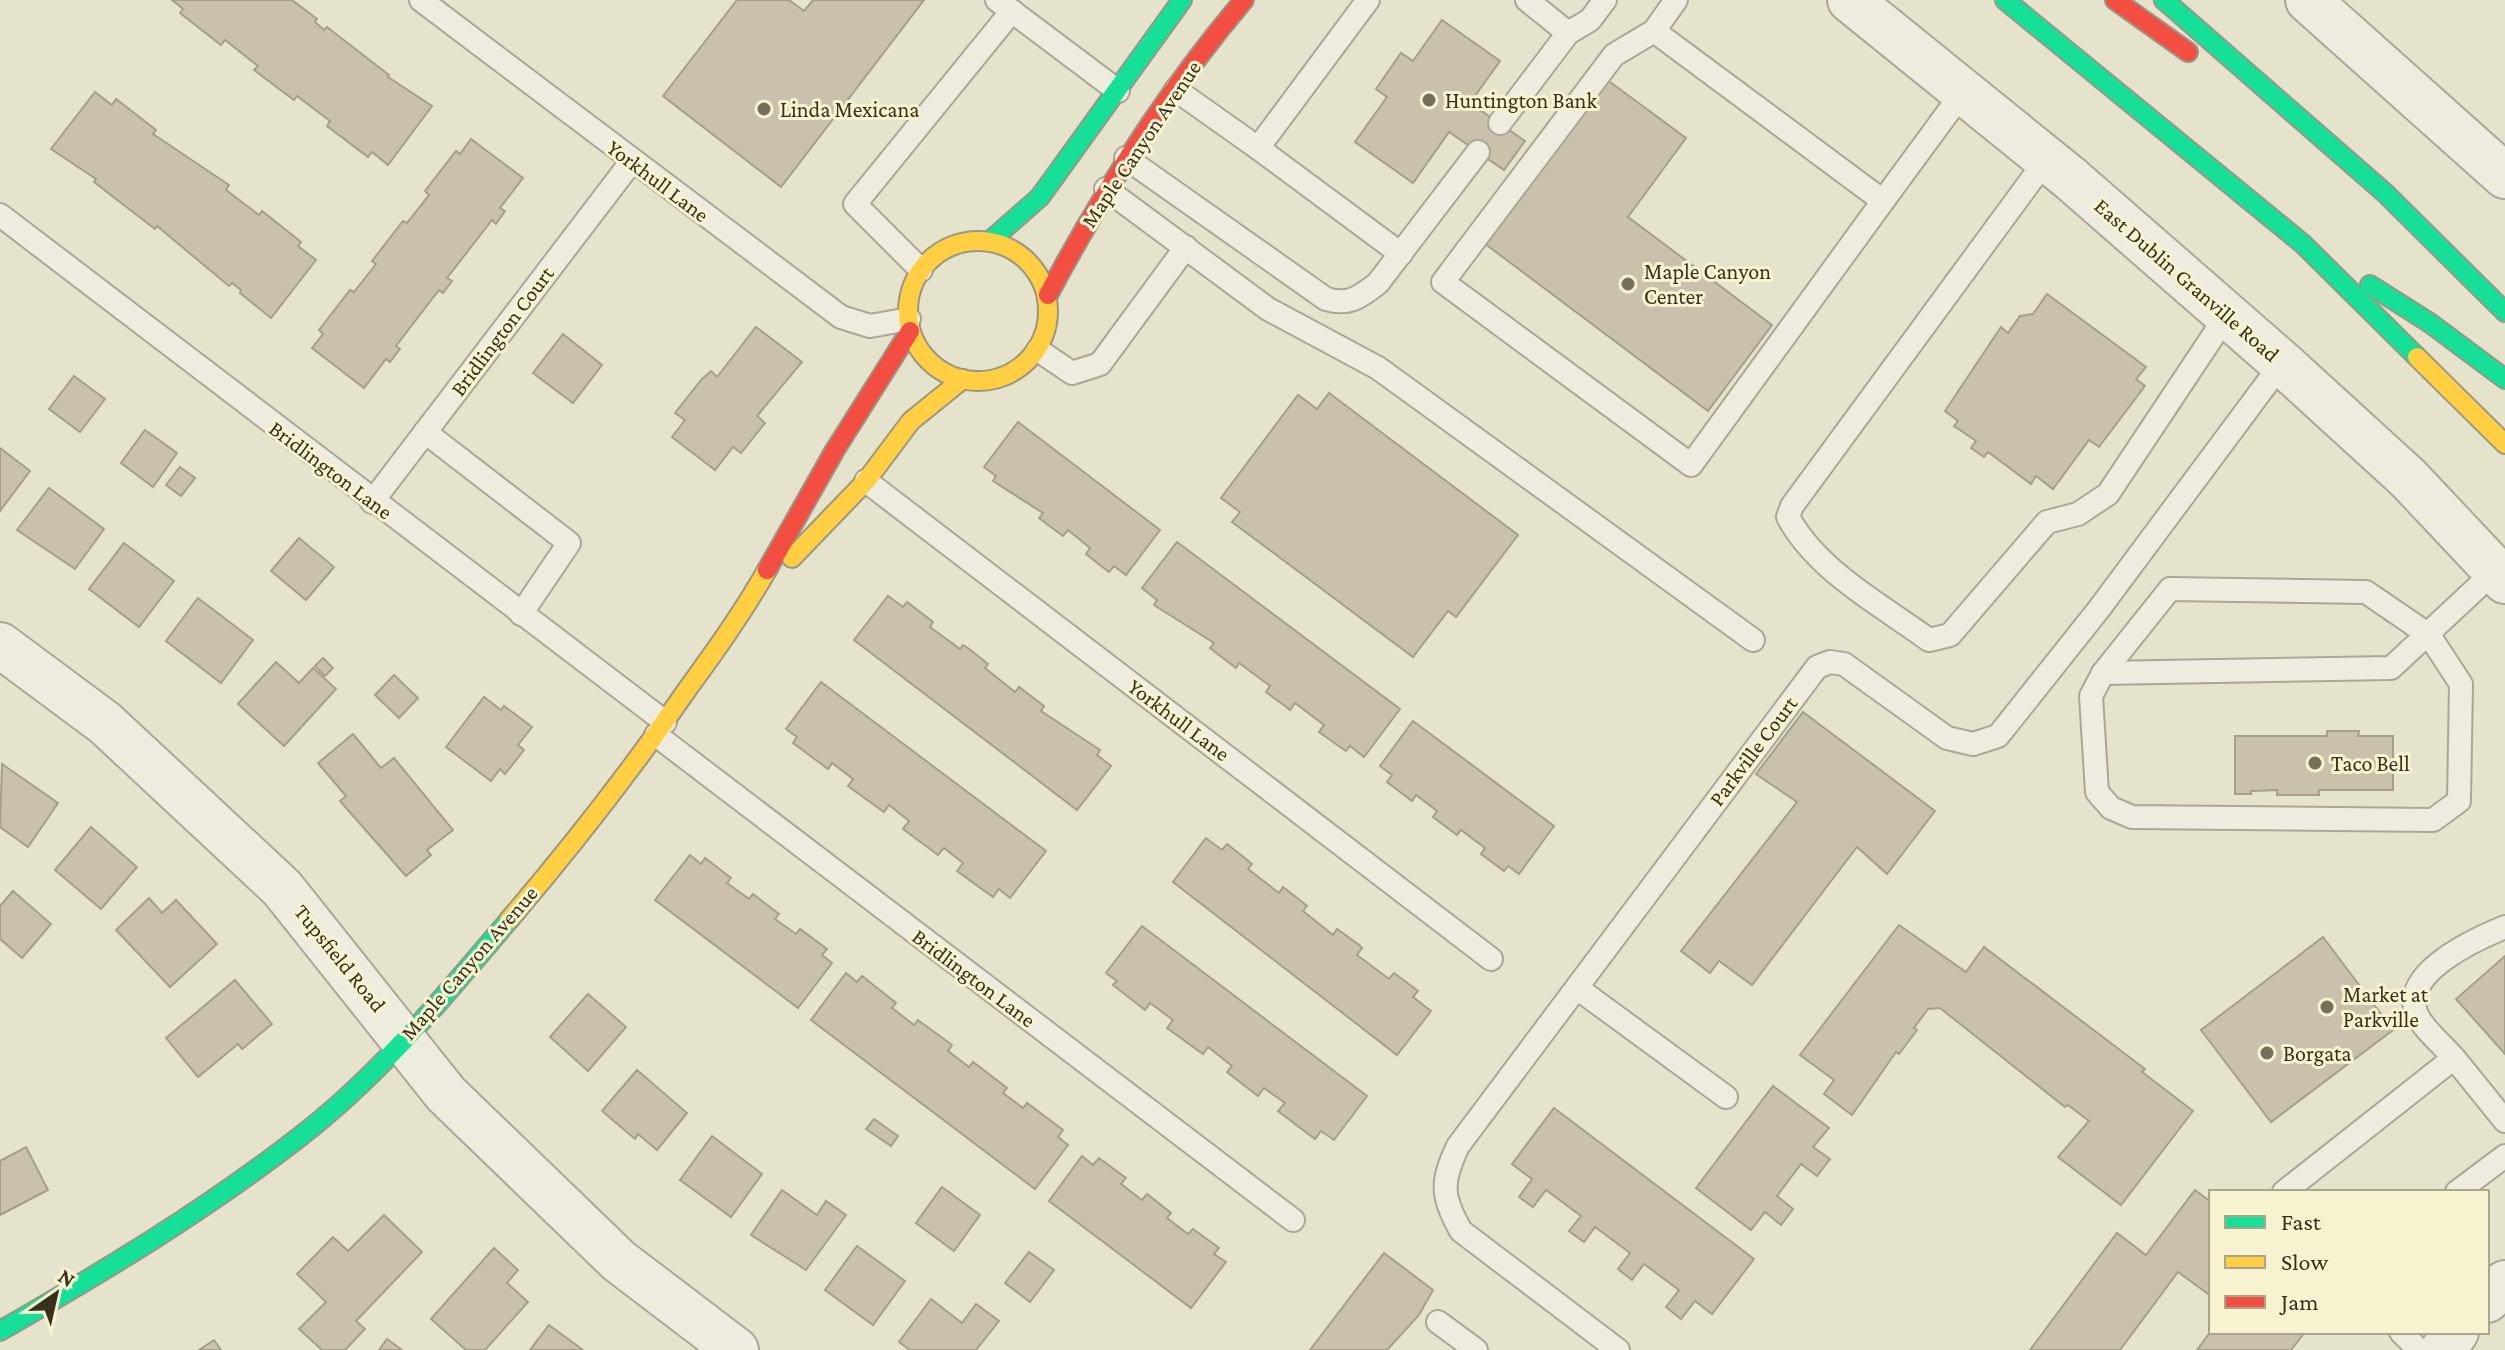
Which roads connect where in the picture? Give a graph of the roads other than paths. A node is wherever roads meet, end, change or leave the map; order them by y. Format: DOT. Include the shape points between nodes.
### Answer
graph roads {
  1 [pos="421,0"];
  2 [pos="1182,0"];
  3 [pos="1244,0"];
  4 [pos="1368,0"];
  5 [pos="1527,0"];
  6 [pos="1605,0"];
  7 [pos="1676,0"];
  8 [pos="1850,0"];
  9 [pos="2005,0"];
  10 [pos="2115,0"];
  11 [pos="2164,0"];
  12 [pos="2308,0"];
  13 [pos="1005,6"];
  14 [pos="1654,31"];
  15 [pos="1568,33"];
  16 [pos="2205,64"];
  17 [pos="2231,83"];
  18 [pos="1176,90"];
  19 [pos="1118,91"];
  20 [pos="1963,92"];
  21 [pos="1500,123"];
  22 [pos="1258,148"];
  23 [pos="1478,152"];
  24 [pos="1126,158"];
  25 [pos="2046,160"];
  26 [pos="632,161"];
  27 [pos="2505,176"];
  28 [pos="1106,189"];
  29 [pos="2385,193"];
  30 [pos="1883,201"];
  31 [pos="0,215"];
  32 [pos="990,241"];
  33 [pos="2303,244"];
  34 [pos="1186,247"];
  35 [pos="1401,254"];
  36 [pos="921,270"];
  37 [pos="1048,295"];
  38 [pos="2505,312"];
  39 [pos="2227,315"];
  40 [pos="910,325"];
  41 [pos="1038,350"];
  42 [pos="2282,363"];
  43 [pos="963,379"];
  44 [pos="2505,379"];
  45 [pos="425,432"];
  46 [pos="2505,444"];
  47 [pos="866,481"];
  48 [pos="372,502"];
  49 [pos="2500,576"];
  50 [pos="749,603"];
  51 [pos="521,614"];
  52 [pos="2429,635"];
  53 [pos="1753,640"];
  54 [pos="0,645"];
  55 [pos="2103,673"];
  56 [pos="660,729"];
  57 [pos="2505,927"];
  58 [pos="1491,959"];
  59 [pos="1577,988"];
  60 [pos="405,1038"];
  61 [pos="2454,1058"];
  62 [pos="1726,1097"];
  63 [pos="2504,1116"];
  64 [pos="2505,1156"];
  65 [pos="2287,1190"];
  66 [pos="2460,1190"];
  67 [pos="1293,1220"];
  68 [pos="2505,1283"];
  69 [pos="2489,1298"];
  70 [pos="1438,1322"];
  71 [pos="0,1331"];
  72 [pos="2403,1334"];
  73 [pos="736,1350"];
  74 [pos="1476,1350"];
  75 [pos="1618,1350"];
  76 [pos="2419,1350"];
  1 -- 26 [label="lane, Yorkhull Lane"];
  2 -- 19 [label="street"];
  3 -- 18 [label="street, Maple Canyon Avenue"];
  4 -- 22 [label="lane"];
  5 -- 15 [label="lane"];
  6 -- 15 [label="lane" via="1590,20"];
  7 -- 14 [label="lane"];
  8 -- 20 [label="street, East Dublin Granville Road"];
  9 -- 33 [label="street"];
  10 -- 16 [label="street"];
  11 -- 29 [label="street"];
  12 -- 27 [label="street"];
  13 -- 19 [label="lane"];
  13 -- 36 [label="lane" via="855,204"];
  14 -- 30 [label="lane"];
  14 -- 30 [label="lane" via="1614,55 1443,282 1691,465"];
  15 -- 21 [label="lane"];
  17 -- 29 [label="street"];
  18 -- 22 [label="lane"];
  18 -- 24 [label="street, Maple Canyon Avenue"];
  19 -- 32 [label="street" via="1040,197"];
  20 -- 25 [label="street, East Dublin Granville Road"];
  20 -- 30 [label="lane"];
  22 -- 35 [label="lane"];
  23 -- 35 [label="lane"];
  24 -- 28 [label="street, Maple Canyon Avenue"];
  24 -- 35 [label="lane" via="1326,299 1342,304 1359,298"];
  25 -- 39 [label="street, East Dublin Granville Road"];
  25 -- 39 [label="lane" via="1792,506 1788,517 1799,539 1833,570 1929,640 1950,635 2047,522 2078,514 2108,494"];
  26 -- 40 [label="lane, Yorkhull Lane" via="841,317 870,326"];
  26 -- 45 [label="lane, Bridlington Court"];
  28 -- 34 [label="lane"];
  28 -- 37 [label="street, Maple Canyon Avenue"];
  29 -- 38 [label="street"];
  31 -- 48 [label="lane, Bridlington Lane"];
  32 -- 36 [label="street" via="951,246"];
  32 -- 37 [label="street" via="1027,259"];
  33 -- 44 [label="street" via="2430,323"];
  33 -- 46 [label="street"];
  34 -- 41 [label="lane" via="1100,364 1072,373"];
  34 -- 53 [label="lane" via="1268,309 1378,368"];
  36 -- 40 [label="street" via="908,302"];
  37 -- 41 [label="street" via="1046,332"];
  39 -- 42 [label="street, East Dublin Granville Road"];
  40 -- 43 [label="street" via="928,360"];
  40 -- 50 [label="street, Maple Canyon Avenue"];
  41 -- 43 [label="street" via="1005,377"];
  42 -- 49 [label="street, East Dublin Granville Road" via="2408,478"];
  42 -- 59 [label="lane, Parkville Court" via="1998,736 1973,744 1947,738 1844,664 1817,667"];
  43 -- 47 [label="street, Maple Canyon Avenue" via="911,421"];
  45 -- 48 [label="lane, Bridlington Court"];
  45 -- 51 [label="lane" via="569,543"];
  47 -- 50 [label="street, Maple Canyon Avenue"];
  47 -- 58 [label="lane, Yorkhull Lane"];
  48 -- 51 [label="lane, Bridlington Lane"];
  49 -- 52 [label="lane"];
  50 -- 56 [label="street, Maple Canyon Avenue"];
  51 -- 56 [label="lane, Bridlington Lane"];
  52 -- 55 [label="lane" via="2391,668"];
  52 -- 55 [label="lane" via="2366,592 2170,589"];
  52 -- 55 [label="lane" via="2461,684 2459,801 2433,820 2132,817 2111,808 2097,792 2091,696"];
  54 -- 60 [label="street, Tupsfield Road" via="105,723 282,888"];
  56 -- 60 [label="street, Maple Canyon Avenue" via="585,831"];
  56 -- 67 [label="lane, Bridlington Lane"];
  57 -- 61 [label="lane" via="2471,941 2423,977 2415,991 2417,1014"];
  59 -- 62 [label="lane"];
  59 -- 75 [label="lane, Parkville Court" via="1458,1146 1445,1174 1446,1204 1461,1231"];
  60 -- 71 [label="street, Maple Canyon Avenue" via="299,1138 128,1258"];
  60 -- 73 [label="street, Tupsfield Road" via="446,1094 619,1261"];
  61 -- 63 [label="lane"];
  61 -- 65 [label="lane"];
  64 -- 66 [label="lane"];
  68 -- 69 [label="street"];
  70 -- 74 [label="lane"];
  72 -- 76 [label="lane"];
}
